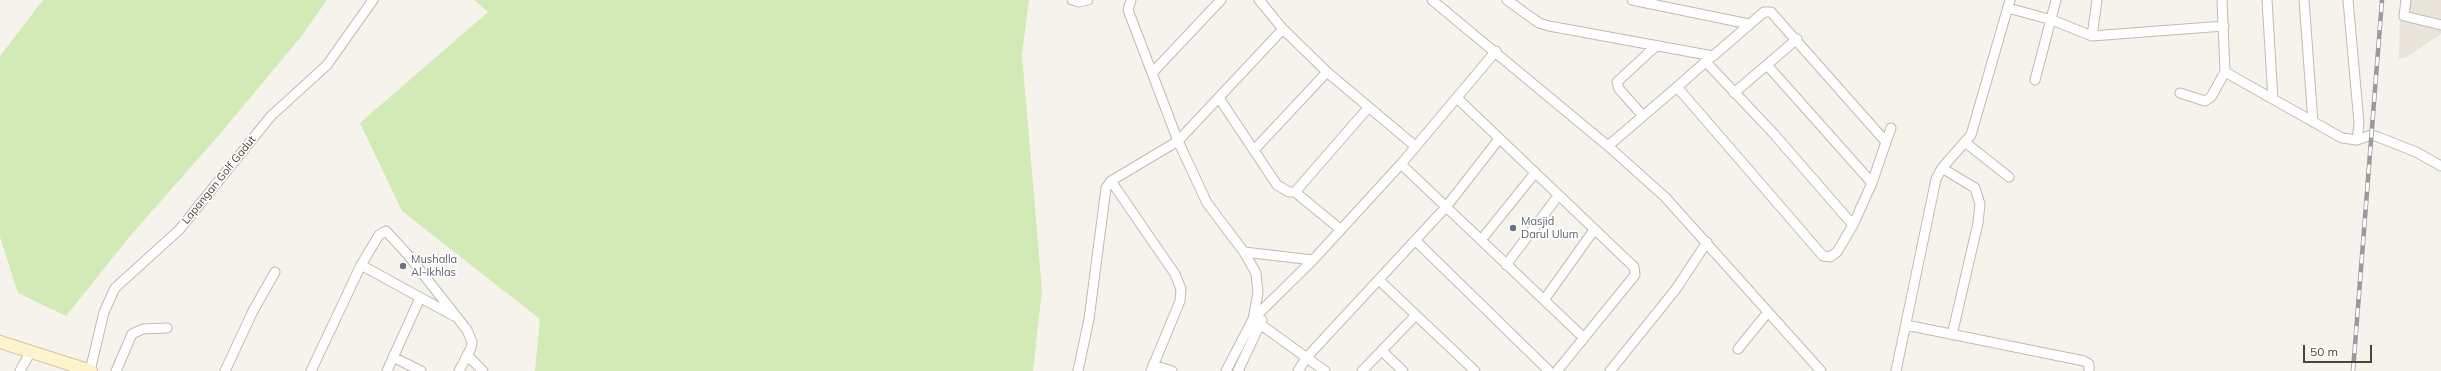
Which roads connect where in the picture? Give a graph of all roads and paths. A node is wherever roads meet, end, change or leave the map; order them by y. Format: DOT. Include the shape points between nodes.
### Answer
graph roads {
  1 [pos="373,0"];
  2 [pos="1072,0"];
  3 [pos="1088,0"];
  4 [pos="1221,0"];
  5 [pos="1259,0"];
  6 [pos="1432,0"];
  7 [pos="1507,0"];
  8 [pos="1632,0"];
  9 [pos="2056,0"];
  10 [pos="2098,0"];
  11 [pos="2222,0"];
  12 [pos="2267,0"];
  13 [pos="2304,0"];
  14 [pos="2348,0"];
  15 [pos="2406,0"];
  16 [pos="1127,1"];
  17 [pos="2009,4"];
  18 [pos="2052,20"];
  19 [pos="1749,24"];
  20 [pos="2441,25"];
  21 [pos="2224,26"];
  22 [pos="1283,29"];
  23 [pos="2092,36"];
  24 [pos="1797,39"];
  25 [pos="1656,46"];
  26 [pos="1496,51"];
  27 [pos="1709,58"];
  28 [pos="1767,65"];
  29 [pos="1153,72"];
  30 [pos="1328,72"];
  31 [pos="2225,72"];
  32 [pos="2035,80"];
  33 [pos="1677,87"];
  34 [pos="1734,92"];
  35 [pos="2180,93"];
  36 [pos="1219,98"];
  37 [pos="1457,98"];
  38 [pos="2273,98"];
  39 [pos="1368,108"];
  40 [pos="1643,116"];
  41 [pos="2313,122"];
  42 [pos="1891,128"];
  43 [pos="1499,139"];
  44 [pos="2357,140"];
  45 [pos="1178,141"];
  46 [pos="1886,142"];
  47 [pos="1966,143"];
  48 [pos="1415,146"];
  49 [pos="1608,146"];
  50 [pos="1254,150"];
  51 [pos="1401,164"];
  52 [pos="2441,166"];
  53 [pos="1942,168"];
  54 [pos="1535,173"];
  55 [pos="2009,177"];
  56 [pos="1111,181"];
  57 [pos="1872,183"];
  58 [pos="1295,192"];
  59 [pos="1558,196"];
  60 [pos="1446,207"];
  61 [pos="1854,225"];
  62 [pos="1340,229"];
  63 [pos="1594,230"];
  64 [pos="1416,240"];
  65 [pos="1481,240"];
  66 [pos="1707,242"];
  67 [pos="1244,252"];
  68 [pos="1313,260"];
  69 [pos="1506,264"];
  70 [pos="361,265"];
  71 [pos="274,272"];
  72 [pos="1380,280"];
  73 [pos="420,298"];
  74 [pos="1544,300"];
  75 [pos="1768,312"];
  76 [pos="1416,315"];
  77 [pos="459,318"];
  78 [pos="1257,321"];
  79 [pos="1906,325"];
  80 [pos="167,328"];
  81 [pos="1952,335"];
  82 [pos="1584,338"];
  83 [pos="0,342"];
  84 [pos="1738,349"];
  85 [pos="31,350"];
  86 [pos="1382,351"];
  87 [pos="467,356"];
  88 [pos="394,357"];
  89 [pos="1307,357"];
  90 [pos="1152,368"];
  91 [pos="20,371"];
  92 [pos="90,371"];
  93 [pos="116,371"];
  94 [pos="225,371"];
  95 [pos="311,371"];
  96 [pos="387,371"];
  97 [pos="421,371"];
  98 [pos="459,371"];
  99 [pos="483,371"];
  100 [pos="1078,371"];
  101 [pos="1172,371"];
  102 [pos="1226,371"];
  103 [pos="1238,371"];
  104 [pos="1298,371"];
  105 [pos="1325,371"];
  106 [pos="1362,371"];
  107 [pos="1403,371"];
  108 [pos="1475,371"];
  109 [pos="1549,371"];
  110 [pos="1558,371"];
  111 [pos="1610,371"];
  112 [pos="1821,371"];
  113 [pos="1896,371"];
  114 [pos="2089,371"];
  1 -- 92 [label="street, Lapangan Golf Gadut" via="327,65 271,116 179,230 115,288 104,312"];
  2 -- 3 [label="street"];
  4 -- 29 [label="street"];
  5 -- 22 [label="street"];
  6 -- 26 [label="street"];
  7 -- 25 [label="street" via="1539,23"];
  8 -- 19 [label="street"];
  9 -- 18 [label="street"];
  10 -- 23 [label="street"];
  11 -- 21 [label="street"];
  12 -- 38 [label="street"];
  13 -- 41 [label="street"];
  14 -- 44 [label="street" via="2359,123"];
  15 -- 20 [label="street" via="2404,16"];
  16 -- 29 [label="street" via="1128,10"];
  17 -- 18 [label="street"];
  17 -- 47 [label="street" via="1976,124"];
  18 -- 23 [label="street"];
  18 -- 32 [label="street"];
  19 -- 24 [label="street" via="1764,12 1771,12"];
  19 -- 27 [label="street"];
  21 -- 23 [label="street"];
  21 -- 31 [label="street"];
  22 -- 30 [label="street"];
  22 -- 36 [label="street"];
  24 -- 28 [label="street"];
  24 -- 46 [label="street"];
  25 -- 27 [label="street"];
  25 -- 40 [label="street" via="1617,82 1619,89"];
  26 -- 37 [label="street"];
  26 -- 49 [label="street"];
  27 -- 33 [label="street"];
  27 -- 34 [label="street"];
  28 -- 34 [label="street"];
  28 -- 57 [label="street"];
  29 -- 45 [label="street"];
  30 -- 39 [label="street"];
  30 -- 50 [label="street"];
  31 -- 35 [label="street" via="2211,97 2205,101"];
  31 -- 38 [label="street"];
  33 -- 40 [label="street"];
  33 -- 61 [label="street" via="1823,256 1830,257 1837,252"];
  34 -- 61 [label="street"];
  36 -- 45 [label="street"];
  36 -- 50 [label="street"];
  37 -- 43 [label="street"];
  37 -- 48 [label="street"];
  38 -- 41 [label="street"];
  39 -- 48 [label="street"];
  39 -- 58 [label="street"];
  40 -- 49 [label="street"];
  41 -- 44 [label="street" via="2342,138"];
  42 -- 46 [label="street"];
  43 -- 54 [label="street"];
  43 -- 60 [label="street"];
  44 -- 52 [label="street" via="2371,135 2378,137 2416,152"];
  45 -- 56 [label="street"];
  45 -- 67 [label="street" via="1207,203"];
  46 -- 57 [label="street"];
  47 -- 53 [label="street"];
  47 -- 55 [label="street"];
  48 -- 51 [label="street"];
  49 -- 66 [label="street" via="1665,197"];
  50 -- 58 [label="street" via="1277,185 1289,192"];
  51 -- 60 [label="street"];
  51 -- 62 [label="street"];
  53 -- 79 [label="street" via="1936,179"];
  53 -- 81 [label="street" via="1975,188 1980,204 1978,223"];
  54 -- 59 [label="street"];
  54 -- 65 [label="street"];
  56 -- 90 [label="street" via="1175,274 1181,289 1180,301"];
  56 -- 100 [label="street" via="1104,191 1089,319"];
  57 -- 61 [label="street"];
  58 -- 62 [label="street"];
  59 -- 63 [label="street"];
  59 -- 69 [label="street"];
  60 -- 64 [label="street"];
  60 -- 65 [label="street"];
  62 -- 68 [label="street"];
  63 -- 74 [label="street"];
  63 -- 82 [label="street" via="1634,267 1635,275"];
  64 -- 72 [label="street"];
  64 -- 109 [label="street"];
  65 -- 69 [label="street"];
  66 -- 75 [label="street"];
  66 -- 111 [label="street" via="1676,289"];
  67 -- 68 [label="street"];
  67 -- 78 [label="street" via="1256,273"];
  68 -- 78 [label="street" via="1265,309"];
  69 -- 74 [label="street"];
  70 -- 73 [label="street"];
  70 -- 77 [label="street" via="379,235 388,232"];
  70 -- 95 [label="street"];
  71 -- 94 [label="street"];
  72 -- 76 [label="street"];
  72 -- 89 [label="street"];
  73 -- 77 [label="street"];
  73 -- 88 [label="street"];
  74 -- 82 [label="street"];
  75 -- 84 [label="street"];
  75 -- 112 [label="street"];
  76 -- 86 [label="street"];
  76 -- 108 [label="street"];
  77 -- 87 [label="street" via="472,342"];
  78 -- 89 [label="street"];
  78 -- 102 [label="street"];
  78 -- 103 [label="street"];
  79 -- 81 [label="street"];
  79 -- 113 [label="street"];
  80 -- 93 [label="street" via="143,329 132,334"];
  81 -- 114 [label="street" via="2084,361 2089,364"];
  82 -- 110 [label="street"];
  83 -- 85 [label="street"];
  85 -- 91 [label="street"];
  85 -- 92 [label="street"];
  86 -- 106 [label="street"];
  86 -- 107 [label="street"];
  87 -- 98 [label="street"];
  87 -- 99 [label="street"];
  88 -- 96 [label="street"];
  88 -- 97 [label="street"];
  89 -- 104 [label="street"];
  89 -- 105 [label="street"];
  90 -- 101 [label="street"];
}
